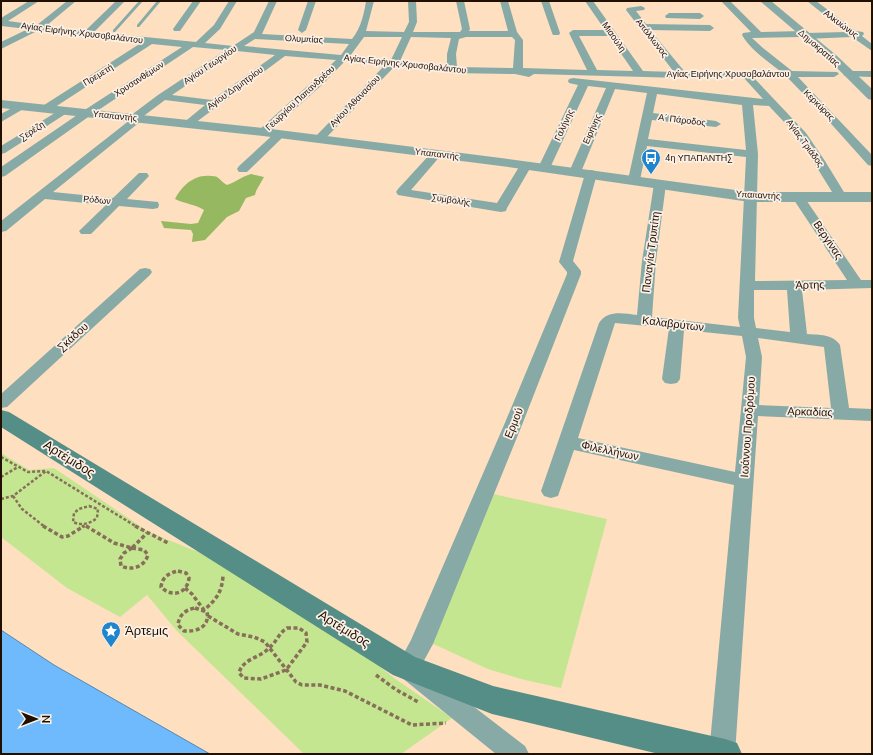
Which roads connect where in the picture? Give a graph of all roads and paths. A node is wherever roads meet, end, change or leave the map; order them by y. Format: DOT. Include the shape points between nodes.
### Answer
graph roads {
  1 [pos="35,1"];
  2 [pos="72,1"];
  3 [pos="121,1"];
  4 [pos="141,1"];
  5 [pos="159,1"];
  6 [pos="197,1"];
  7 [pos="233,1"];
  8 [pos="273,1"];
  9 [pos="312,1"];
  10 [pos="370,1"];
  11 [pos="412,1"];
  12 [pos="460,1"];
  13 [pos="504,1"];
  14 [pos="545,1"];
  15 [pos="589,1"];
  16 [pos="725,1"];
  17 [pos="765,1"];
  18 [pos="811,1"];
  19 [pos="669,6"];
  20 [pos="641,8"];
  21 [pos="635,16"];
  22 [pos="648,16"];
  23 [pos="662,16"];
  24 [pos="676,16"];
  25 [pos="700,16"];
  26 [pos="1,23"];
  27 [pos="138,26"];
  28 [pos="39,27"];
  29 [pos="644,27"];
  30 [pos="710,28"];
  31 [pos="177,29"];
  32 [pos="302,30"];
  33 [pos="114,31"];
  34 [pos="88,33"];
  35 [pos="556,33"];
  36 [pos="611,33"];
  37 [pos="361,34"];
  38 [pos="408,34"];
  39 [pos="463,34"];
  40 [pos="516,34"];
  41 [pos="758,34"];
  42 [pos="855,34"];
  43 [pos="872,34"];
  44 [pos="804,35"];
  45 [pos="253,36"];
  46 [pos="150,41"];
  47 [pos="354,42"];
  48 [pos="195,45"];
  49 [pos="1,46"];
  50 [pos="872,48"];
  51 [pos="234,49"];
  52 [pos="283,53"];
  53 [pos="343,58"];
  54 [pos="393,63"];
  55 [pos="453,70"];
  56 [pos="518,72"];
  57 [pos="594,73"];
  58 [pos="640,74"];
  59 [pos="789,74"];
  60 [pos="834,74"];
  61 [pos="848,74"];
  62 [pos="872,74"];
  63 [pos="682,75"];
  64 [pos="747,75"];
  65 [pos="584,83"];
  66 [pos="611,87"];
  67 [pos="653,90"];
  68 [pos="872,96"];
  69 [pos="162,97"];
  70 [pos="747,102"];
  71 [pos="214,103"];
  72 [pos="772,103"];
  73 [pos="1,104"];
  74 [pos="21,106"];
  75 [pos="45,109"];
  76 [pos="63,111"];
  77 [pos="87,113"];
  78 [pos="648,116"];
  79 [pos="1,119"];
  80 [pos="135,119"];
  81 [pos="187,124"];
  82 [pos="716,124"];
  83 [pos="263,132"];
  84 [pos="280,134"];
  85 [pos="319,139"];
  86 [pos="642,142"];
  87 [pos="1,151"];
  88 [pos="436,154"];
  89 [pos="752,154"];
  90 [pos="872,162"];
  91 [pos="526,165"];
  92 [pos="544,168"];
  93 [pos="243,169"];
  94 [pos="1,173"];
  95 [pos="583,173"];
  96 [pos="143,176"];
  97 [pos="634,180"];
  98 [pos="660,184"];
  99 [pos="42,195"];
  100 [pos="750,197"];
  101 [pos="798,197"];
  102 [pos="841,197"];
  103 [pos="872,197"];
  104 [pos="116,201"];
  105 [pos="153,205"];
  106 [pos="1,228"];
  107 [pos="86,231"];
  108 [pos="145,272"];
  109 [pos="857,284"];
  110 [pos="872,284"];
  111 [pos="794,285"];
  112 [pos="749,286"];
  113 [pos="644,320"];
  114 [pos="677,325"];
  115 [pos="605,330"];
  116 [pos="749,333"];
  117 [pos="799,338"];
  118 [pos="671,379"];
  119 [pos="1,403"];
  120 [pos="749,410"];
  121 [pos="841,414"];
  122 [pos="872,415"];
  123 [pos="1,417"];
  124 [pos="566,442"];
  125 [pos="18,467"];
  126 [pos="46,471"];
  127 [pos="2,476"];
  128 [pos="744,482"];
  129 [pos="551,491"];
  130 [pos="13,496"];
  131 [pos="1,499"];
  132 [pos="85,525"];
  133 [pos="147,533"];
  134 [pos="132,548"];
  135 [pos="223,570"];
  136 [pos="185,588"];
  137 [pos="204,610"];
  138 [pos="208,616"];
  139 [pos="270,648"];
  140 [pos="404,666"];
  141 [pos="286,670"];
  142 [pos="466,715"];
  143 [pos="516,754"];
  144 [pos="723,754"];
  1 -- 26 [label="street"];
  2 -- 28 [label="street"];
  3 -- 34 [label="street"];
  4 -- 33 [label="lane"];
  5 -- 27 [label="lane"];
  6 -- 31 [label="street"];
  7 -- 48 [label="street, Χρυσανθέμων" via="217,27"];
  8 -- 45 [label="street, Αγίου Γεωργίου" via="258,33"];
  9 -- 32 [label="street"];
  10 -- 37 [label="street, Γεωργίου Παπανδρέου"];
  11 -- 38 [label="street, Αγίου Αθανασίου" via="413,18"];
  12 -- 39 [label="street" via="466,29"];
  13 -- 40 [label="street" via="513,32"];
  14 -- 35 [label="street"];
  15 -- 36 [label="street, Μιαούλη"];
  16 -- 41 [label="street"];
  17 -- 44 [label="street, Δημοκρατίας"];
  18 -- 42 [label="street, Αλκυώνυς"];
  19 -- 24 [label="street"];
  20 -- 21 [label="street, Απόλλωνος" via="630,10"];
  21 -- 22 [label="street"];
  21 -- 29 [label="street, Απόλλωνος"];
  23 -- 24 [label="street"];
  24 -- 25 [label="street"];
  26 -- 28 [label="street, Αγίας Ειρήνης Χρυσοβαλάντου"];
  28 -- 34 [label="street, Αγίας Ειρήνης Χρυσοβαλάντου"];
  28 -- 49 [label="street"];
  29 -- 30 [label="street"];
  29 -- 63 [label="street, Απόλλωνος"];
  34 -- 46 [label="street, Αγίας Ειρήνης Χρυσοβαλάντου"];
  36 -- 57 [label="street" via="573,33"];
  36 -- 58 [label="street, Μιαούλη"];
  37 -- 38 [label="street"];
  37 -- 47 [label="street, Γεωργίου Παπανδρέου"];
  38 -- 39 [label="street"];
  38 -- 54 [label="street, Αγίου Αθανασίου"];
  39 -- 40 [label="street"];
  39 -- 55 [label="street" via="455,38 451,61"];
  40 -- 56 [label="street" via="519,40"];
  41 -- 44 [label="street"];
  41 -- 59 [label="street, Κερκύρας" via="746,35"];
  42 -- 43 [label="street"];
  42 -- 44 [label="street"];
  42 -- 50 [label="street, Αλκυώνυς"];
  44 -- 61 [label="street, Δημοκρατίας" via="832,57"];
  45 -- 47 [label="street, Ολυμπίας"];
  45 -- 51 [label="street, Αγίου Γεωργίου"];
  46 -- 48 [label="street, Αγίας Ειρήνης Χρυσοβαλάντου"];
  46 -- 75 [label="street, Πρεμετή"];
  47 -- 53 [label="street, Γεωργίου Παπανδρέου"];
  48 -- 51 [label="street, Αγίας Ειρήνης Χρυσοβαλάντου"];
  48 -- 77 [label="street, Χρυσανθέμων"];
  51 -- 52 [label="street, Αγίας Ειρήνης Χρυσοβαλάντου"];
  51 -- 69 [label="street, Αγίου Γεωργίου"];
  52 -- 53 [label="street, Αγίας Ειρήνης Χρυσοβαλάντου"];
  52 -- 71 [label="street, Αγίου Δημητρίου"];
  53 -- 54 [label="street, Αγίας Ειρήνης Χρυσοβαλάντου"];
  53 -- 83 [label="street, Γεωργίου Παπανδρέου"];
  54 -- 55 [label="street, Αγίας Ειρήνης Χρυσοβαλάντου"];
  54 -- 85 [label="street, Αγίου Αθανασίου"];
  55 -- 56 [label="street, Αγίας Ειρήνης Χρυσοβαλάντου"];
  56 -- 57 [label="street, Αγίας Ειρήνης Χρυσοβαλάντου"];
  56 -- 65 [label="street"];
  57 -- 58 [label="street, Αγίας Ειρήνης Χρυσοβαλάντου"];
  58 -- 63 [label="street, Αγίας Ειρήνης Χρυσοβαλάντου"];
  59 -- 60 [label="street, Αγίας Ειρήνης Χρυσοβαλάντου"];
  59 -- 64 [label="street, Αγίας Ειρήνης Χρυσοβαλάντου"];
  59 -- 90 [label="street, Κερκύρας"];
  60 -- 61 [label="street"];
  61 -- 62 [label="street"];
  61 -- 68 [label="street, Δημοκρατίας"];
  63 -- 64 [label="street, Αγίας Ειρήνης Χρυσοβαλάντου"];
  64 -- 72 [label="street, Αγίας Τριάδος"];
  65 -- 66 [label="street"];
  65 -- 92 [label="street, Γαλήνης"];
  66 -- 67 [label="street"];
  66 -- 95 [label="street, Ειρήνης"];
  67 -- 70 [label="street"];
  67 -- 78 [label="street"];
  69 -- 71 [label="street"];
  69 -- 80 [label="street, Αγίου Γεωργίου"];
  70 -- 72 [label="street"];
  70 -- 89 [label="street, Ιωάννου Προδρόμου"];
  71 -- 81 [label="street, Αγίου Δημητρίου"];
  72 -- 102 [label="street, Αγίας Τριάδος" via="797,129"];
  73 -- 74 [label="street, Υπαπαντής"];
  74 -- 75 [label="street, Υπαπαντής"];
  74 -- 79 [label="street"];
  75 -- 76 [label="street, Υπαπαντής"];
  76 -- 77 [label="street, Υπαπαντής"];
  76 -- 87 [label="street, Σερέζη"];
  77 -- 80 [label="street, Υπαπαντής"];
  77 -- 94 [label="street, Χρυσανθέμων"];
  78 -- 82 [label="street, Α΄ Πάροδος"];
  78 -- 86 [label="street"];
  80 -- 81 [label="street, Υπαπαντής"];
  80 -- 99 [label="street, Αγίου Γεωργίου"];
  81 -- 83 [label="street, Υπαπαντής"];
  83 -- 84 [label="street, Υπαπαντής"];
  84 -- 85 [label="street, Υπαπαντής"];
  84 -- 93 [label="street"];
  85 -- 88 [label="street, Υπαπαντής"];
  86 -- 89 [label="street"];
  86 -- 97 [label="street"];
  88 -- 91 [label="street, Υπαπαντής"];
  88 -- 91 [label="street, Συμβολής" via="402,192 501,208"];
  89 -- 100 [label="street, Ιωάννου Προδρόμου"];
  91 -- 92 [label="street, Υπαπαντής"];
  92 -- 95 [label="street, Υπαπαντής"];
  95 -- 97 [label="street, Υπαπαντής"];
  95 -- 140 [label="street, Ερμού" via="566,263 574,274 421,644 412,660"];
  96 -- 104 [label="street"];
  97 -- 98 [label="street, Υπαπαντής"];
  98 -- 100 [label="street, Υπαπαντής"];
  98 -- 113 [label="street, Παναγία Τρυπίτη"];
  99 -- 104 [label="street, Ρόδων"];
  99 -- 106 [label="street, Αγίου Γεωργίου"];
  100 -- 101 [label="street, Υπαπαντής"];
  100 -- 112 [label="street, Ιωάννου Προδρόμου"];
  101 -- 102 [label="street, Υπαπαντής"];
  101 -- 109 [label="street, Βεργίνας"];
  102 -- 103 [label="street, Υπαπαντής"];
  104 -- 105 [label="street, Ρόδων"];
  104 -- 107 [label="street"];
  108 -- 119 [label="street, Σκάδου"];
  109 -- 110 [label="street, Άρτης"];
  109 -- 111 [label="street, Άρτης"];
  111 -- 112 [label="street, Άρτης"];
  111 -- 117 [label="street"];
  112 -- 116 [label="street, Ιωάννου Προδρόμου" via="746,318"];
  113 -- 114 [label="street, Καλαβρύτων"];
  113 -- 115 [label="street, Καλαβρύτων" via="615,318 605,323"];
  114 -- 116 [label="street, Καλαβρύτων"];
  114 -- 118 [label="street"];
  115 -- 124 [label="street, Φιλελλήνων"];
  116 -- 117 [label="street, Καλαβρύτων"];
  116 -- 120 [label="street, Ιωάννου Προδρόμου" via="754,357"];
  117 -- 121 [label="street, Καλαβρύτων" via="827,341 832,344"];
  120 -- 121 [label="street, Αρκαδίας"];
  120 -- 128 [label="street, Ιωάννου Προδρόμου"];
  121 -- 122 [label="street, Αρκαδίας"];
  123 -- 140 [label="main road, Αρτέμιδος"];
  124 -- 128 [label="street, Φιλελλήνων"];
  124 -- 129 [label="street"];
  125 -- 127 [label="path"];
  126 -- 130 [label="path"];
  128 -- 144 [label="street, Ιωάννου Προδρόμου"];
  130 -- 131 [label="path"];
  130 -- 132 [label="path" via="33,519 62,537"];
  132 -- 132 [label="path" via="97,518 99,512 96,508 84,506 72,516 73,522"];
  132 -- 134 [label="path" via="114,543"];
  133 -- 134 [label="path"];
  134 -- 134 [label="path" via="120,559 121,566 125,568 134,569 148,558 144,550"];
  135 -- 137 [label="path" via="222,591"];
  136 -- 136 [label="path" via="190,578 182,571 169,573 161,583 163,590 171,593"];
  136 -- 137 [label="path"];
  137 -- 138 [label="path"];
  137 -- 138 [label="path" via="190,609 182,613 178,621 180,628 189,632 199,630 206,623"];
  138 -- 139 [label="path" via="238,634 265,642"];
  139 -- 141 [label="path"];
  139 -- 141 [label="path" via="280,632 288,628 299,628 306,633 307,642"];
  139 -- 141 [label="path" via="244,663 239,674 244,678 261,679"];
  140 -- 142 [label="street"];
  140 -- 144 [label="main road, Αρτέμιδος" via="492,700"];
  141 -- 142 [label="path" via="302,685 320,685 345,691 412,725 454,722"];
  142 -- 143 [label="street"];
}
